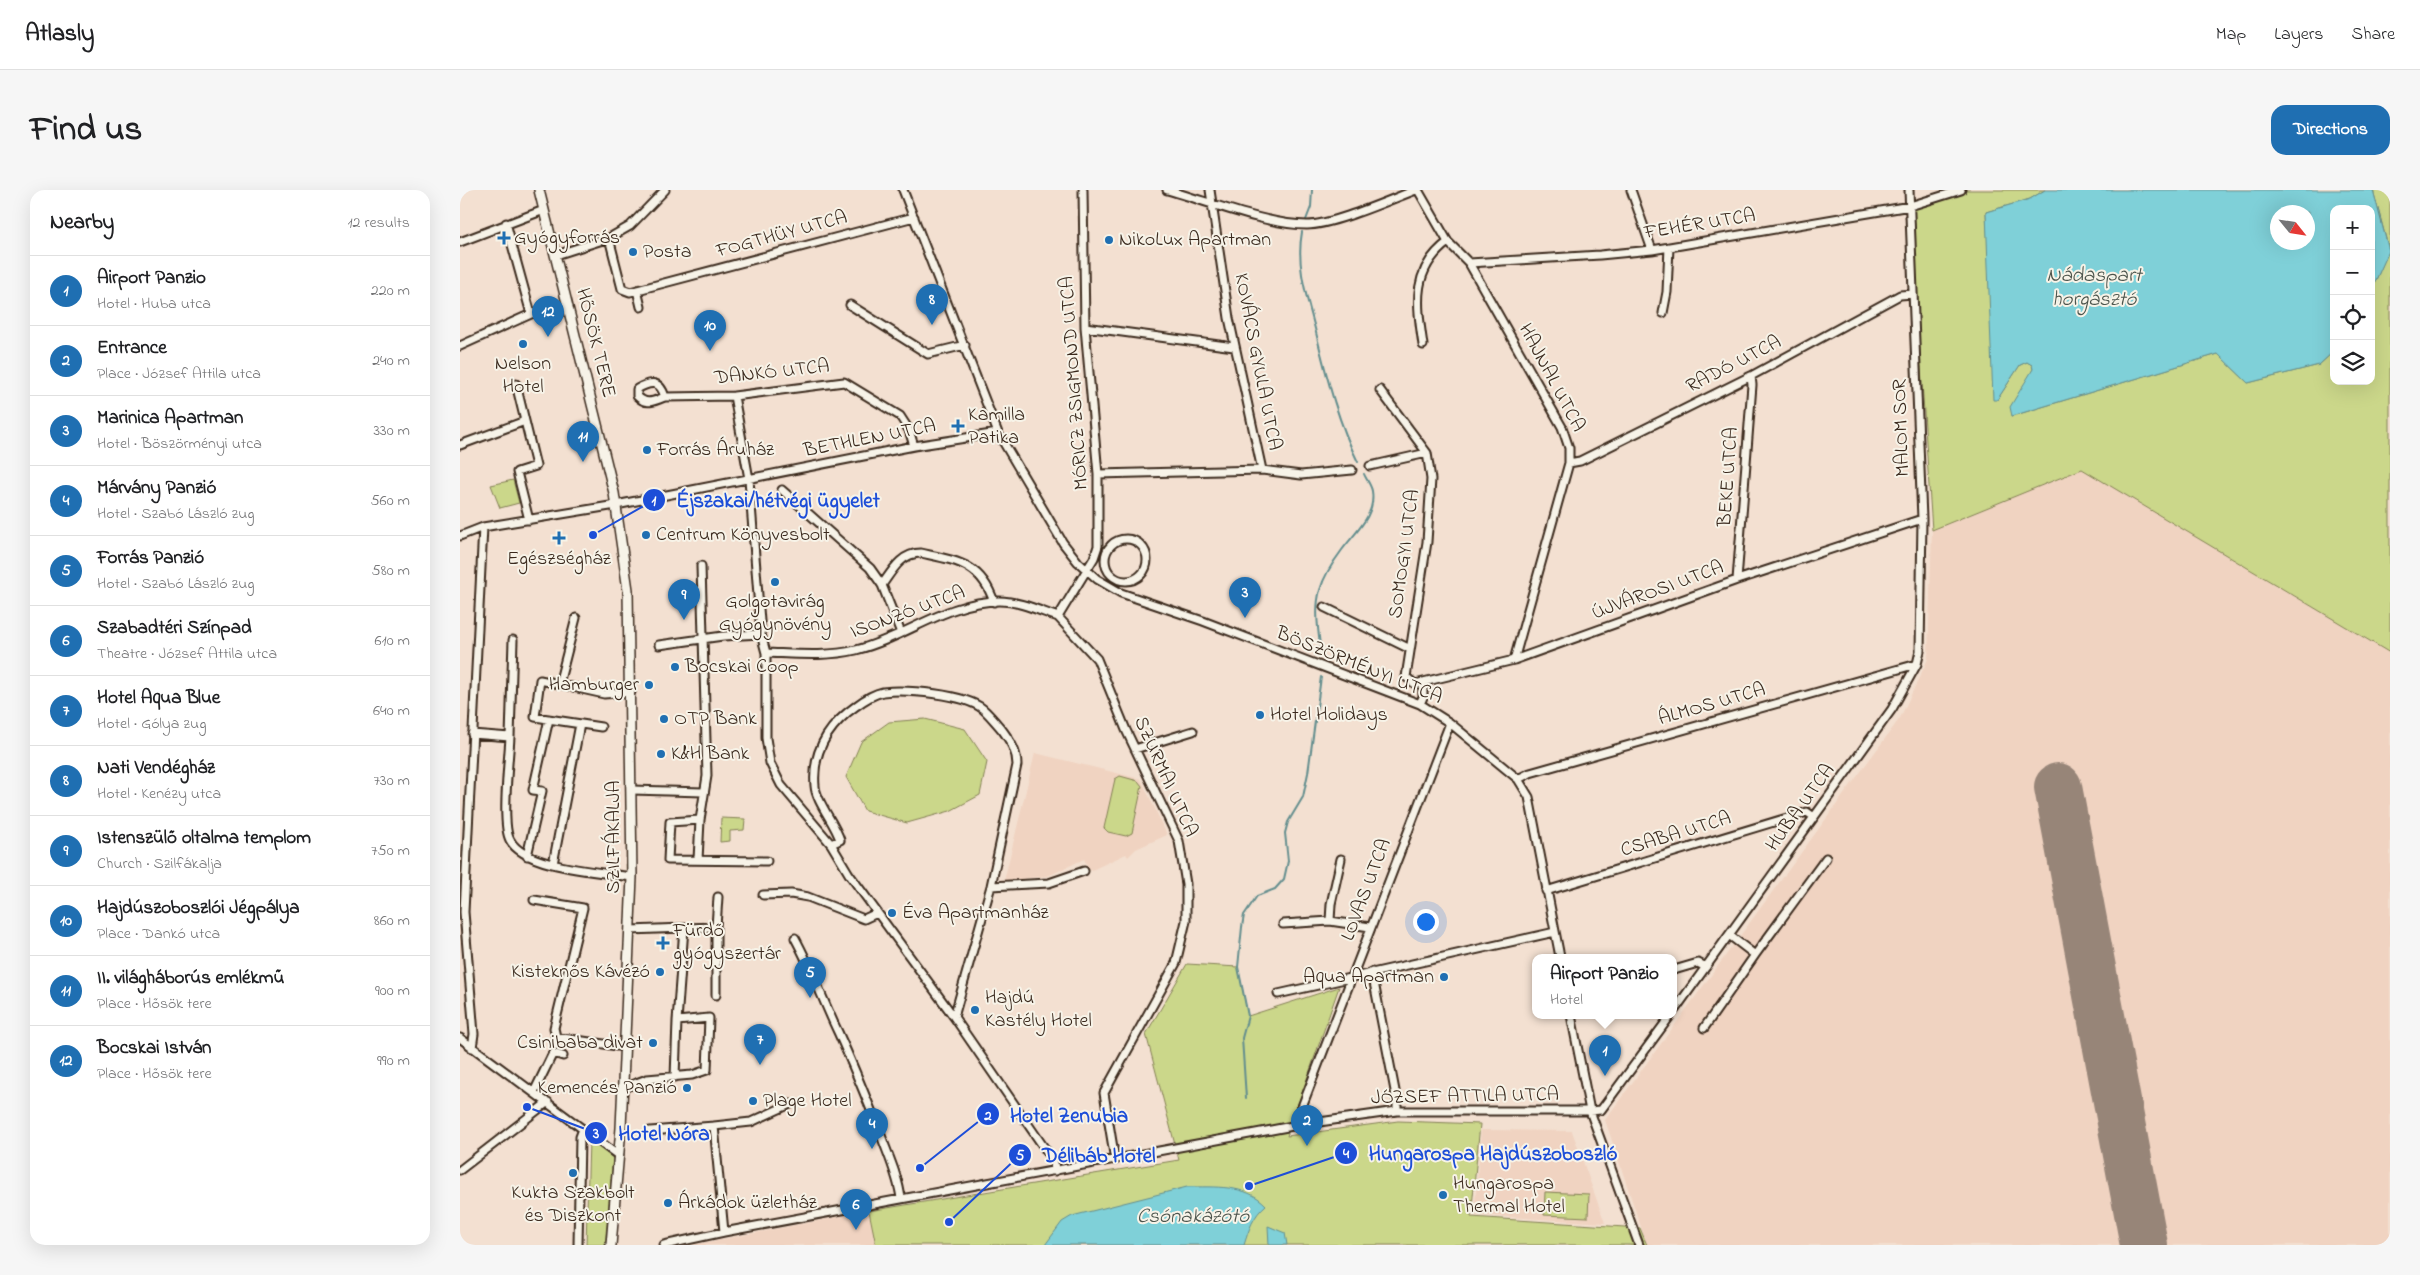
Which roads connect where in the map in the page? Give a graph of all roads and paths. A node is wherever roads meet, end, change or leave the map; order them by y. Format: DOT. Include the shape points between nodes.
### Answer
graph roads {
  1 [pos="539,190"];
  2 [pos="665,190"];
  3 [pos="903,190"];
  4 [pos="1083,190"];
  5 [pos="1167,190"];
  6 [pos="1210,190"];
  7 [pos="1417,190"];
  8 [pos="1630,190"];
  9 [pos="1909,190"];
  10 [pos="1961,190"];
  11 [pos="1210,202"];
  12 [pos="1910,206"];
  13 [pos="544,210"];
  14 [pos="914,217"];
  15 [pos="506,223"];
  16 [pos="609,238"];
  17 [pos="460,242"];
  18 [pos="1448,242"];
  19 [pos="1669,247"];
  20 [pos="1652,250"];
  21 [pos="556,255"];
  22 [pos="1469,263"];
  23 [pos="638,290"];
  24 [pos="1913,294"];
  25 [pos="850,305"];
  26 [pos="567,306"];
  27 [pos="641,307"];
  28 [pos="1663,313"];
  29 [pos="531,314"];
  30 [pos="1085,327"];
  31 [pos="964,345"];
  32 [pos="1423,345"];
  33 [pos="460,346"];
  34 [pos="1234,347"];
  35 [pos="1750,376"];
  36 [pos="516,384"];
  37 [pos="1380,390"];
  38 [pos="734,396"];
  39 [pos="665,397"];
  40 [pos="525,421"];
  41 [pos="998,433"];
  42 [pos="460,445"];
  43 [pos="914,446"];
  44 [pos="1427,453"];
  45 [pos="1568,463"];
  46 [pos="1370,466"];
  47 [pos="1262,470"];
  48 [pos="1352,470"];
  49 [pos="1098,474"];
  50 [pos="749,479"];
  51 [pos="782,490"];
  52 [pos="616,505"];
  53 [pos="1922,519"];
  54 [pos="530,520"];
  55 [pos="483,526"];
  56 [pos="460,536"];
  57 [pos="1098,546"];
  58 [pos="1107,549"];
  59 [pos="701,566"];
  60 [pos="1086,571"];
  61 [pos="1737,580"];
  62 [pos="882,585"];
  63 [pos="994,602"];
  64 [pos="1324,607"];
  65 [pos="1058,617"];
  66 [pos="576,618"];
  67 [pos="901,632"];
  68 [pos="761,634"];
  69 [pos="704,638"];
  70 [pos="513,640"];
  71 [pos="659,644"];
  72 [pos="1408,648"];
  73 [pos="766,653"];
  74 [pos="1514,660"];
  75 [pos="1917,664"];
  76 [pos="1423,683"];
  77 [pos="559,684"];
  78 [pos="631,692"];
  79 [pos="1420,704"];
  80 [pos="549,719"];
  81 [pos="1450,723"];
  82 [pos="580,724"];
  83 [pos="602,727"];
  84 [pos="1193,731"];
  85 [pos="472,734"];
  86 [pos="510,737"];
  87 [pos="1135,749"];
  88 [pos="1518,779"];
  89 [pos="632,790"];
  90 [pos="704,792"];
  91 [pos="1814,817"];
  92 [pos="700,820"];
  93 [pos="831,844"];
  94 [pos="527,856"];
  95 [pos="1826,858"];
  96 [pos="1341,859"];
  97 [pos="698,860"];
  98 [pos="767,861"];
  99 [pos="554,864"];
  100 [pos="1084,871"];
  101 [pos="632,877"];
  102 [pos="991,886"];
  103 [pos="1546,891"];
  104 [pos="764,895"];
  105 [pos="718,897"];
  106 [pos="534,900"];
  107 [pos="878,913"];
  108 [pos="1330,921"];
  109 [pos="1283,924"];
  110 [pos="716,927"];
  111 [pos="1370,927"];
  112 [pos="684,928"];
  113 [pos="630,930"];
  114 [pos="1555,932"];
  115 [pos="1729,935"];
  116 [pos="795,938"];
  117 [pos="1559,954"];
  118 [pos="1756,955"];
  119 [pos="1706,967"];
  120 [pos="1677,969"];
  121 [pos="1372,972"];
  122 [pos="1351,977"];
  123 [pos="1278,994"];
  124 [pos="716,995"];
  125 [pos="1677,1007"];
  126 [pos="954,1017"];
  127 [pos="1572,1019"];
  128 [pos="1668,1019"];
  129 [pos="677,1020"];
  130 [pos="1704,1028"];
  131 [pos="460,1038"];
  132 [pos="624,1047"];
  133 [pos="472,1048"];
  134 [pos="563,1056"];
  135 [pos="676,1077"];
  136 [pos="623,1088"];
  137 [pos="534,1092"];
  138 [pos="548,1102"];
  139 [pos="790,1104"];
  140 [pos="1396,1111"];
  141 [pos="1590,1111"];
  142 [pos="1298,1125"];
  143 [pos="714,1126"];
  144 [pos="583,1128"];
  145 [pos="650,1131"];
  146 [pos="619,1156"];
  147 [pos="1115,1160"];
  148 [pos="460,1170"];
  149 [pos="1055,1171"];
  150 [pos="901,1199"];
  151 [pos="724,1232"];
  152 [pos="578,1245"];
  153 [pos="611,1245"];
  154 [pos="664,1245"];
  155 [pos="1639,1245"];
  1 -- 13 [label="street, HŐSÖK TERE"];
  2 -- 16 [label="street" via="630,226"];
  3 -- 14 [label="street, BÖSZÖRMÉNYI UTCA"];
  4 -- 30 [label="street, MÓRICZ ZSIGMOND UTCA"];
  5 -- 11 [label="street"];
  6 -- 11 [label="street, KOVÁCS GYULA UTCA"];
  7 -- 11 [label="street" via="1308,225 1279,221"];
  7 -- 18 [label="street, HAJNAL UTCA"];
  8 -- 20 [label="street"];
  9 -- 12 [label="street, MALOM SOR"];
  10 -- 12 [label="street, FEHÉR UTCA"];
  11 -- 34 [label="street, KOVÁCS GYULA UTCA"];
  12 -- 19 [label="street, FEHÉR UTCA"];
  12 -- 24 [label="street, MALOM SOR"];
  13 -- 15 [label="street"];
  13 -- 21 [label="street, HŐSÖK TERE"];
  14 -- 23 [label="street, FOGTHÜY UTCA"];
  14 -- 31 [label="street, BÖSZÖRMÉNYI UTCA"];
  15 -- 17 [label="street"];
  15 -- 29 [label="street"];
  16 -- 21 [label="street"];
  16 -- 23 [label="street" via="622,289 625,292"];
  18 -- 22 [label="street, HAJNAL UTCA"];
  18 -- 32 [label="street" via="1432,256 1419,287"];
  19 -- 20 [label="street, FEHÉR UTCA"];
  19 -- 28 [label="street"];
  20 -- 22 [label="street, FEHÉR UTCA"];
  21 -- 26 [label="street, HŐSÖK TERE"];
  22 -- 45 [label="street, HAJNAL UTCA" via="1562,427 1569,448"];
  23 -- 27 [label="street"];
  24 -- 35 [label="street, RADÓ UTCA" via="1900,295"];
  24 -- 53 [label="street, MALOM SOR"];
  25 -- 31 [label="street" via="928,354"];
  26 -- 29 [label="street"];
  26 -- 52 [label="street, HŐSÖK TERE"];
  29 -- 33 [label="street"];
  30 -- 34 [label="street"];
  30 -- 49 [label="street, MÓRICZ ZSIGMOND UTCA"];
  31 -- 41 [label="street, BÖSZÖRMÉNYI UTCA"];
  34 -- 47 [label="street, KOVÁCS GYULA UTCA"];
  35 -- 45 [label="street, RADÓ UTCA" via="1580,461"];
  35 -- 61 [label="street, BEKE UTCA" via="1752,385"];
  36 -- 40 [label="street"];
  37 -- 44 [label="street, SOMOGYI UTCA"];
  38 -- 39 [label="street, DANKÓ UTCA"];
  38 -- 43 [label="street, DANKÓ UTCA" via="844,382 900,416"];
  38 -- 50 [label="street"];
  40 -- 42 [label="street"];
  40 -- 54 [label="street" via="536,466 517,472"];
  41 -- 43 [label="street, BETHLEN UTCA"];
  41 -- 60 [label="street, BÖSZÖRMÉNYI UTCA" via="1063,543"];
  43 -- 50 [label="street, BETHLEN UTCA"];
  44 -- 46 [label="street"];
  44 -- 72 [label="street, SOMOGYI UTCA" via="1432,479 1426,542"];
  45 -- 74 [label="street, HAJNAL UTCA"];
  47 -- 48 [label="street, KOVÁCS GYULA UTCA" via="1301,475"];
  47 -- 49 [label="street, KOVÁCS GYULA UTCA"];
  49 -- 57 [label="street, MÓRICZ ZSIGMOND UTCA"];
  50 -- 52 [label="street, BETHLEN UTCA"];
  50 -- 68 [label="street"];
  51 -- 62 [label="street" via="861,558"];
  52 -- 54 [label="street, BETHLEN UTCA"];
  52 -- 78 [label="street, SZILFÁKALJA" via="628,581"];
  53 -- 61 [label="street, ÚJVÁROSI UTCA"];
  53 -- 75 [label="street, MALOM SOR" via="1920,651"];
  54 -- 55 [label="street, BETHLEN UTCA"];
  55 -- 56 [label="street, BETHLEN UTCA"];
  55 -- 85 [label="street"];
  57 -- 58 [label="street"];
  57 -- 60 [label="street, MÓRICZ ZSIGMOND UTCA"];
  58 -- 58 [label="street" via="1122,538 1136,541 1147,556 1140,576 1131,580 1115,578 1105,566"];
  59 -- 69 [label="street"];
  60 -- 65 [label="street, MÓRICZ ZSIGMOND UTCA"];
  60 -- 79 [label="street, BÖSZÖRMÉNYI UTCA" via="1121,593"];
  61 -- 74 [label="street, ÚJVÁROSI UTCA"];
  62 -- 63 [label="street" via="902,559 921,553 974,570 984,579"];
  62 -- 67 [label="street"];
  63 -- 65 [label="street, ISONZÓ UTCA" via="1008,602"];
  63 -- 67 [label="street, ISONZÓ UTCA" via="949,612"];
  64 -- 72 [label="street"];
  65 -- 87 [label="street, SZURMAI UTCA" via="1097,659"];
  66 -- 77 [label="street"];
  67 -- 73 [label="street, ISONZÓ UTCA" via="847,652 808,655"];
  68 -- 69 [label="street"];
  68 -- 73 [label="street"];
  69 -- 71 [label="street"];
  69 -- 90 [label="street" via="707,776"];
  70 -- 86 [label="street"];
  72 -- 76 [label="street, SOMOGYI UTCA" via="1406,677 1415,684"];
  73 -- 93 [label="street" via="766,738 770,763 781,785"];
  74 -- 76 [label="street, ÚJVÁROSI UTCA" via="1436,677"];
  75 -- 88 [label="street, ÁLMOS UTCA"];
  75 -- 91 [label="street, HUBA UTCA" via="1892,710"];
  76 -- 79 [label="street"];
  77 -- 78 [label="street" via="604,694"];
  77 -- 80 [label="street" via="540,680 535,717"];
  78 -- 89 [label="street, SZILFÁKALJA"];
  79 -- 81 [label="street, BÖSZÖRMÉNYI UTCA"];
  80 -- 82 [label="street"];
  80 -- 94 [label="street" via="533,790 542,791"];
  81 -- 88 [label="street, BÖSZÖRMÉNYI UTCA"];
  81 -- 111 [label="street, LOVAS UTCA"];
  82 -- 83 [label="street"];
  82 -- 99 [label="street"];
  84 -- 87 [label="street"];
  85 -- 86 [label="street"];
  85 -- 133 [label="street" via="464,912 474,1034"];
  86 -- 94 [label="street" via="506,823 510,840"];
  87 -- 147 [label="street, SZURMAI UTCA" via="1179,841 1186,884 1186,921 1176,963 1104,1093"];
  88 -- 103 [label="street, BÖSZÖRMÉNYI UTCA" via="1530,797"];
  89 -- 90 [label="street"];
  89 -- 101 [label="street, SZILFÁKALJA"];
  90 -- 92 [label="street"];
  91 -- 103 [label="street, CSABA UTCA" via="1807,812"];
  91 -- 115 [label="street, HUBA UTCA"];
  92 -- 97 [label="street"];
  92 -- 97 [label="street" via="670,822 668,850 668,860"];
  93 -- 102 [label="street" via="840,840 815,788 815,775 825,736 832,725 868,698 882,692 933,693 968,702 982,708 1005,733 1017,755"];
  93 -- 107 [label="street"];
  94 -- 99 [label="street"];
  95 -- 118 [label="street"];
  96 -- 108 [label="street"];
  97 -- 98 [label="street"];
  99 -- 101 [label="street"];
  100 -- 102 [label="street" via="1049,883"];
  101 -- 113 [label="street, SZILFÁKALJA"];
  102 -- 126 [label="street"];
  103 -- 114 [label="street, BÖSZÖRMÉNYI UTCA"];
  104 -- 107 [label="street" via="808,897 864,919"];
  105 -- 110 [label="street"];
  106 -- 132 [label="street" via="583,908 554,1028 556,1037"];
  107 -- 126 [label="street"];
  108 -- 109 [label="street"];
  108 -- 111 [label="street"];
  110 -- 112 [label="street"];
  110 -- 124 [label="street"];
  111 -- 122 [label="street, LOVAS UTCA"];
  112 -- 113 [label="street"];
  112 -- 129 [label="street"];
  113 -- 132 [label="street, SZILFÁKALJA"];
  114 -- 117 [label="street, BÖSZÖRMÉNYI UTCA"];
  114 -- 121 [label="street"];
  115 -- 118 [label="street"];
  115 -- 119 [label="street, HUBA UTCA"];
  116 -- 150 [label="street" via="812,968 855,1068"];
  118 -- 130 [label="street"];
  119 -- 120 [label="street" via="1698,963"];
  119 -- 125 [label="street, HUBA UTCA"];
  121 -- 122 [label="street"];
  121 -- 140 [label="street" via="1397,1101"];
  122 -- 123 [label="street"];
  122 -- 142 [label="street, LOVAS UTCA" via="1298,1117"];
  126 -- 149 [label="street" via="1054,1162"];
  127 -- 141 [label="street"];
  128 -- 141 [label="street" via="1607,1103 1601,1110"];
  129 -- 135 [label="street"];
  129 -- 135 [label="street" via="709,1018 707,1070"];
  131 -- 133 [label="street"];
  132 -- 136 [label="street, SZILFÁKALJA"];
  133 -- 137 [label="street"];
  134 -- 137 [label="street" via="553,1053"];
  135 -- 136 [label="street" via="647,1079"];
  136 -- 146 [label="street, SZILFÁKALJA"];
  137 -- 138 [label="street"];
  138 -- 144 [label="street"];
  138 -- 148 [label="street"];
  139 -- 143 [label="street" via="751,1122"];
  140 -- 141 [label="street, JÓZSEF ATTILA UTCA"];
  140 -- 142 [label="street, JÓZSEF ATTILA UTCA"];
  141 -- 155 [label="street"];
  142 -- 147 [label="street, JÓZSEF ATTILA UTCA"];
  143 -- 145 [label="street"];
  143 -- 151 [label="street"];
  144 -- 146 [label="street"];
  144 -- 152 [label="street" via="580,1136"];
  146 -- 153 [label="street, SZILFÁKALJA"];
  147 -- 149 [label="street, JÓZSEF ATTILA UTCA"];
  149 -- 150 [label="street, JÓZSEF ATTILA UTCA"];
  150 -- 151 [label="street, JÓZSEF ATTILA UTCA"];
  151 -- 154 [label="street, JÓZSEF ATTILA UTCA"];
}
